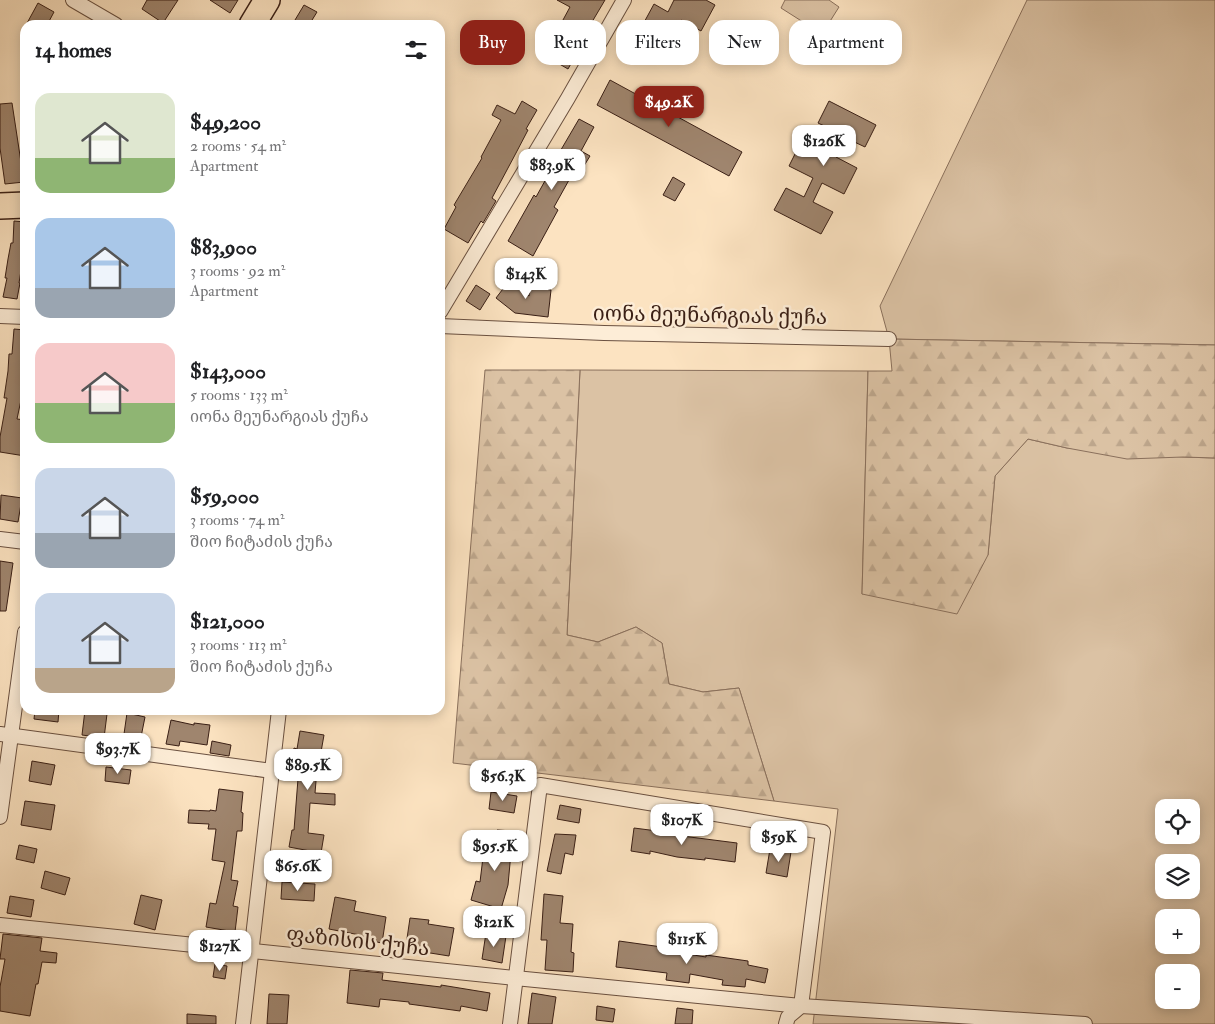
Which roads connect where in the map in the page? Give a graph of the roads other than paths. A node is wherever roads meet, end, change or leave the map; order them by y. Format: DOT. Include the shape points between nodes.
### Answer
graph roads {
  1 [pos="73,0"];
  2 [pos="267,0"];
  3 [pos="624,0"];
  4 [pos="107,20"];
  5 [pos="255,20"];
  6 [pos="20,205"];
  7 [pos="0,206"];
  8 [pos="445,304"];
  9 [pos="0,316"];
  10 [pos="20,316"];
  11 [pos="445,326"];
  12 [pos="889,339"];
  13 [pos="0,539"];
  14 [pos="20,541"];
  15 [pos="20,659"];
  16 [pos="278,715"];
  17 [pos="6,735"];
  18 [pos="272,771"];
  19 [pos="0,817"];
  20 [pos="0,925"];
  21 [pos="251,950"];
  22 [pos="515,978"];
  23 [pos="801,1006"];
  24 [pos="243,1024"];
  25 [pos="510,1024"];
  26 [pos="786,1024"];
  27 [pos="1085,1024"];
  1 -- 4 [label="street"];
  2 -- 5 [label="highway"];
  3 -- 8 [label="street"];
  6 -- 7 [label="highway"];
  9 -- 10 [label="street"];
  11 -- 12 [label="street, იონა მეუნარგიას ქუჩა"];
  13 -- 14 [label="street"];
  15 -- 17 [label="street"];
  16 -- 18 [label="street"];
  17 -- 18 [label="street"];
  17 -- 19 [label="street"];
  18 -- 21 [label="street"];
  20 -- 21 [label="street, ფაზისის ქუჩა"];
  21 -- 22 [label="street, ფაზისის ქუჩა"];
  21 -- 24 [label="street"];
  22 -- 23 [label="street, ფაზისის ქუჩა"];
  22 -- 23 [label="street" via="540,785 823,832"];
  22 -- 25 [label="street"];
  23 -- 26 [label="street" via="788,1017"];
  23 -- 27 [label="street, ფაზისის ქუჩა"];
}
